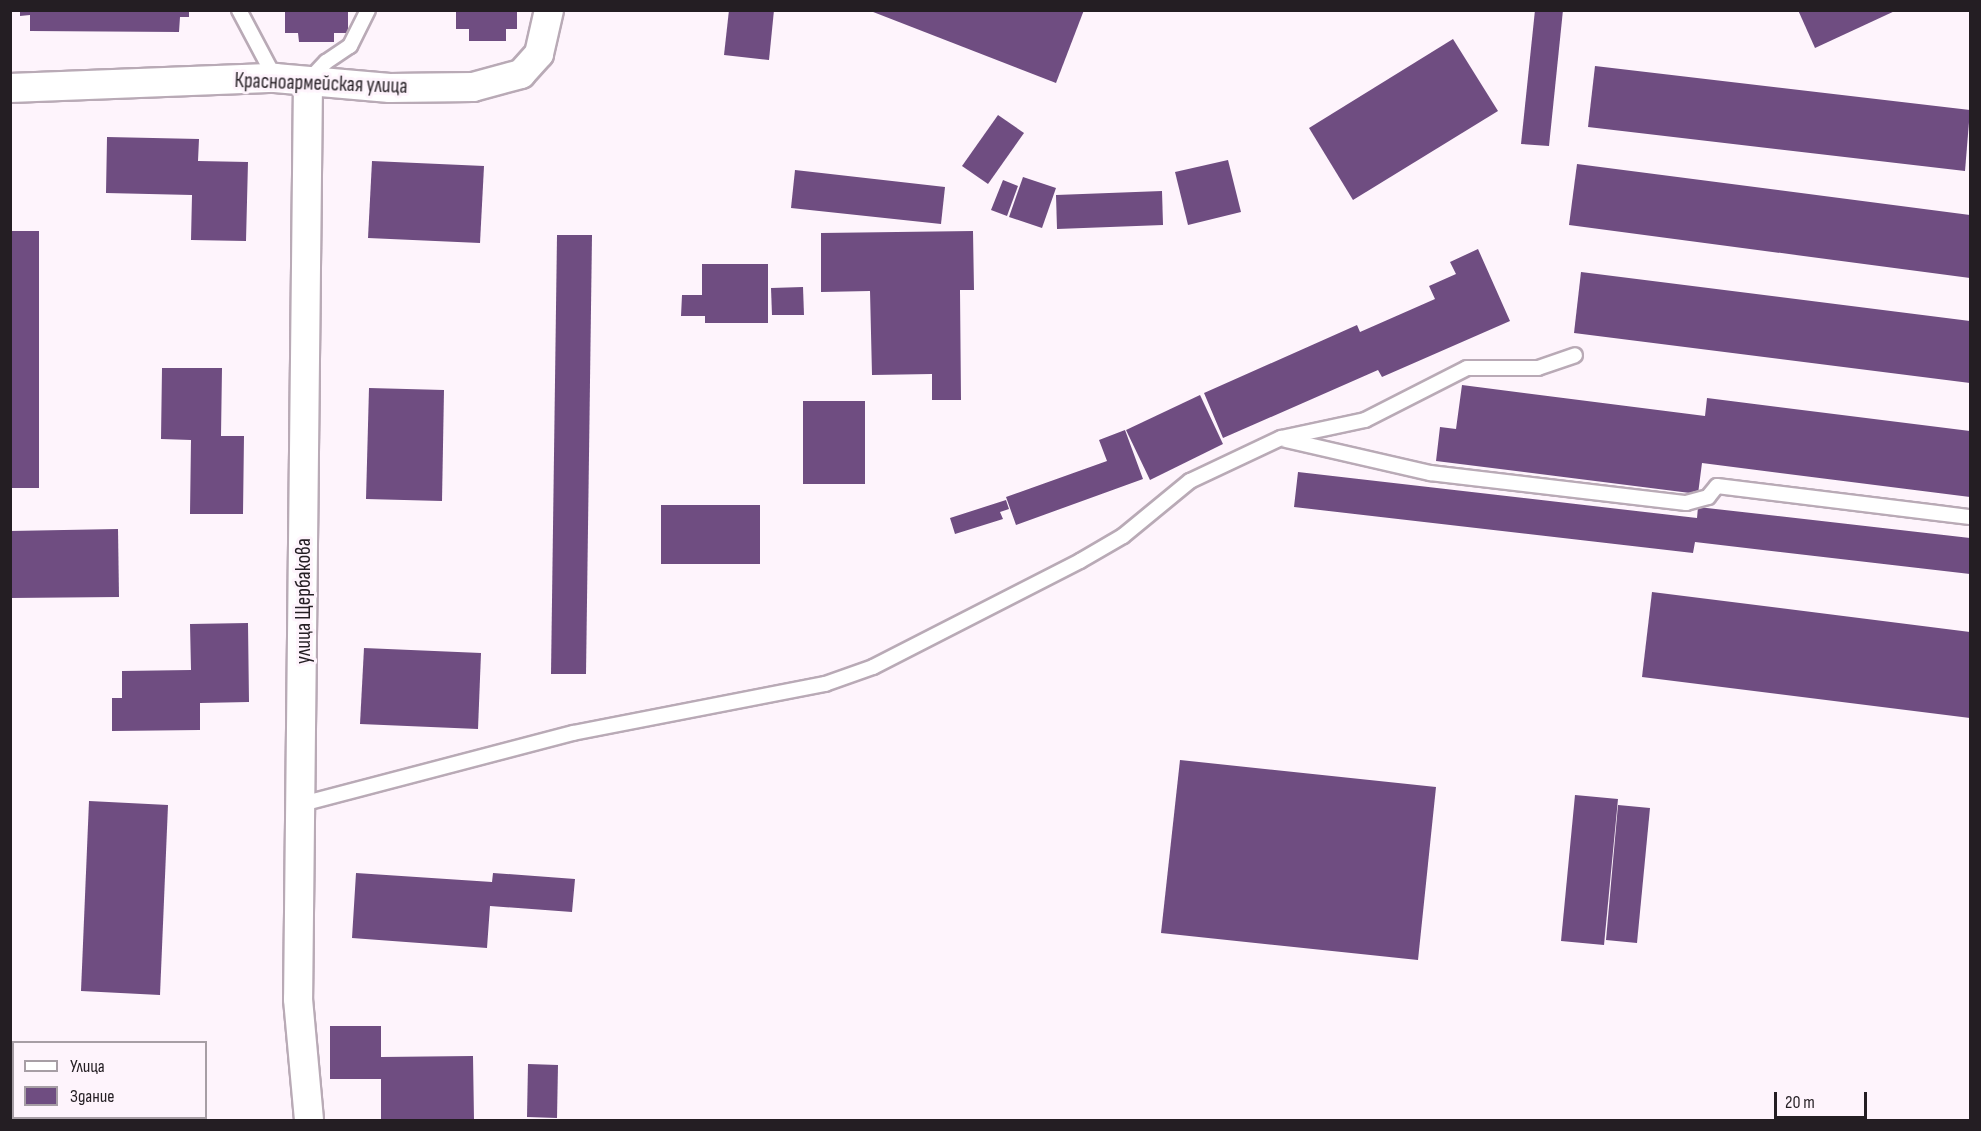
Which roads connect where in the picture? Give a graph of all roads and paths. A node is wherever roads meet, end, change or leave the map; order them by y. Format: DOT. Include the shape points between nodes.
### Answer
graph roads {
  1 [pos="239,10"];
  2 [pos="368,10"];
  3 [pos="549,10"];
  4 [pos="275,78"];
  5 [pos="308,82"];
  6 [pos="10,88"];
  7 [pos="1575,355"];
  8 [pos="1281,438"];
  9 [pos="1971,517"];
  10 [pos="302,804"];
  11 [pos="309,1120"];
  1 -- 4 [label="lane"];
  2 -- 5 [label="lane" via="350,46 326,62"];
  3 -- 5 [label="street, Красноармейская улица" via="539,54 521,74 497,83 433,89"];
  4 -- 5 [label="street, Красноармейская улица"];
  4 -- 6 [label="street, Красноармейская улица"];
  5 -- 10 [label="street, улица Щербакова"];
  7 -- 8 [label="lane" via="1538,368 1467,368 1365,420"];
  8 -- 9 [label="lane" via="1431,473 1686,503 1708,496 1717,486"];
  8 -- 10 [label="lane" via="1190,482 1123,536 1080,561 873,667 825,684 573,733"];
  10 -- 11 [label="street, улица Щербакова" via="298,999"];
}
